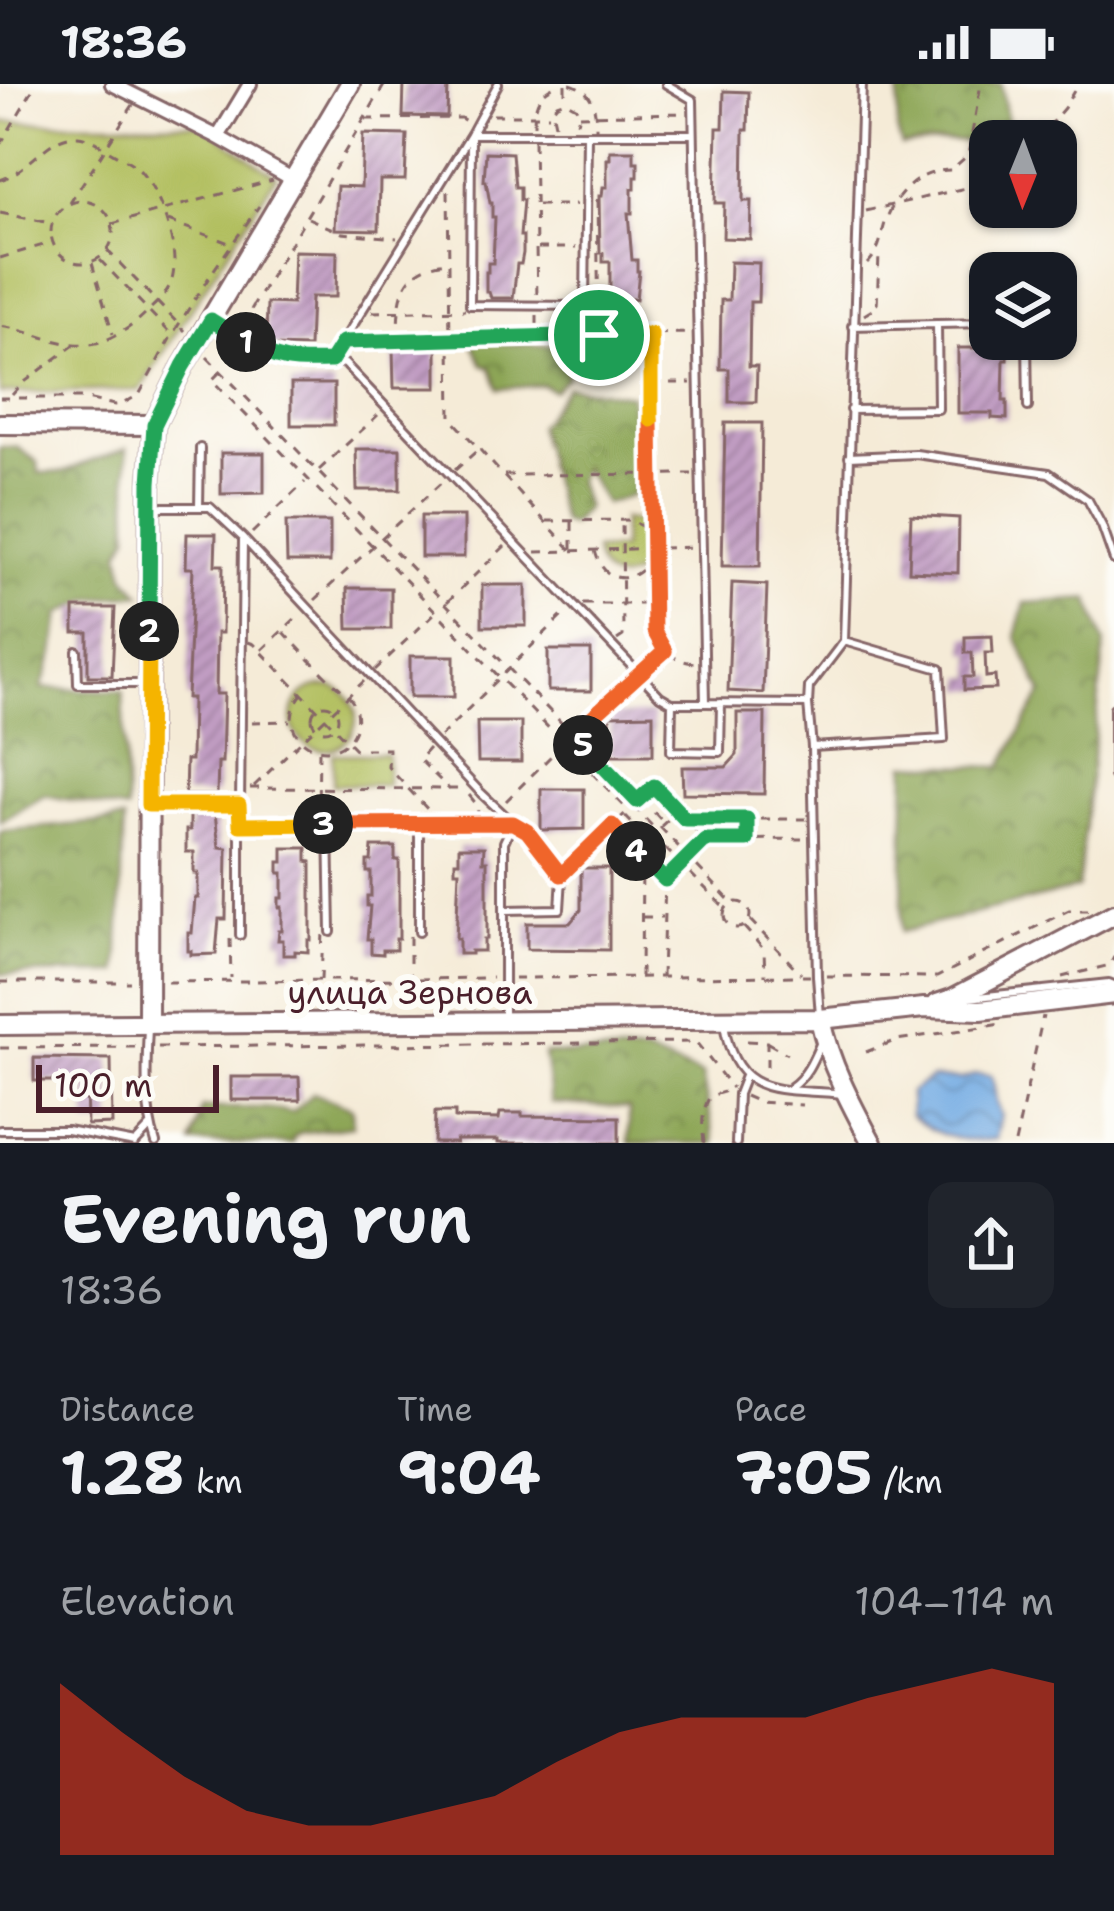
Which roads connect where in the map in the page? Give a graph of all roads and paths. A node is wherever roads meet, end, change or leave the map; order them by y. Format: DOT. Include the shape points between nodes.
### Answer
graph roads {
  1 [pos="36,84"];
  2 [pos="112,84"];
  3 [pos="250,84"];
  4 [pos="350,84"];
  5 [pos="385,84"];
  6 [pos="498,84"];
  7 [pos="565,84"];
  8 [pos="666,84"];
  9 [pos="862,84"];
  10 [pos="981,84"];
  11 [pos="1078,84"];
  12 [pos="586,87"];
  13 [pos="138,93"];
  14 [pos="565,101"];
  15 [pos="693,113"];
  16 [pos="482,115"];
  17 [pos="534,115"];
  18 [pos="551,115"];
  19 [pos="579,115"];
  20 [pos="596,115"];
  21 [pos="364,119"];
  22 [pos="1054,120"];
  23 [pos="559,128"];
  24 [pos="571,128"];
  25 [pos="596,128"];
  26 [pos="474,130"];
  27 [pos="534,134"];
  28 [pos="587,134"];
  29 [pos="693,134"];
  30 [pos="218,137"];
  31 [pos="0,145"];
  32 [pos="104,148"];
  33 [pos="443,179"];
  34 [pos="0,180"];
  35 [pos="294,180"];
  36 [pos="596,186"];
  37 [pos="969,187"];
  38 [pos="69,204"];
  39 [pos="586,204"];
  40 [pos="535,205"];
  41 [pos="597,205"];
  42 [pos="895,206"];
  43 [pos="162,210"];
  44 [pos="0,213"];
  45 [pos="856,213"];
  46 [pos="306,218"];
  47 [pos="166,220"];
  48 [pos="52,223"];
  49 [pos="112,224"];
  50 [pos="406,239"];
  51 [pos="53,242"];
  52 [pos="232,244"];
  53 [pos="536,248"];
  54 [pos="586,248"];
  55 [pos="597,248"];
  56 [pos="107,250"];
  57 [pos="878,252"];
  58 [pos="0,257"];
  59 [pos="99,258"];
  60 [pos="92,261"];
  61 [pos="449,262"];
  62 [pos="866,265"];
  63 [pos="136,279"];
  64 [pos="127,289"];
  65 [pos="158,302"];
  66 [pos="470,305"];
  67 [pos="537,306"];
  68 [pos="449,310"];
  69 [pos="148,311"];
  70 [pos="398,311"];
  71 [pos="361,312"];
  72 [pos="211,320"];
  73 [pos="969,323"];
  74 [pos="937,324"];
  75 [pos="179,325"];
  76 [pos="0,326"];
  77 [pos="852,326"];
  78 [pos="697,333"];
  79 [pos="651,334"];
  80 [pos="172,335"];
  81 [pos="599,335"];
  82 [pos="114,336"];
  83 [pos="236,336"];
  84 [pos="537,337"];
  85 [pos="450,339"];
  86 [pos="398,340"];
  87 [pos="343,342"];
  88 [pos="76,344"];
  89 [pos="195,346"];
  90 [pos="1027,360"];
  91 [pos="331,361"];
  92 [pos="221,371"];
  93 [pos="651,383"];
  94 [pos="698,383"];
  95 [pos="0,398"];
  96 [pos="10,398"];
  97 [pos="1028,406"];
  98 [pos="386,407"];
  99 [pos="850,410"];
  100 [pos="0,424"];
  101 [pos="154,425"];
  102 [pos="200,448"];
  103 [pos="479,448"];
  104 [pos="849,457"];
  105 [pos="317,471"];
  106 [pos="700,474"];
  107 [pos="450,475"];
  108 [pos="503,475"];
  109 [pos="652,475"];
  110 [pos="308,479"];
  111 [pos="151,507"];
  112 [pos="199,507"];
  113 [pos="622,519"];
  114 [pos="572,520"];
  115 [pos="545,521"];
  116 [pos="247,536"];
  117 [pos="381,536"];
  118 [pos="512,539"];
  119 [pos="372,545"];
  120 [pos="702,546"];
  121 [pos="653,548"];
  122 [pos="622,549"];
  123 [pos="572,550"];
  124 [pos="595,550"];
  125 [pos="524,552"];
  126 [pos="1114,560"];
  127 [pos="622,578"];
  128 [pos="446,603"];
  129 [pos="573,604"];
  130 [pos="623,604"];
  131 [pos="653,604"];
  132 [pos="308,607"];
  133 [pos="436,612"];
  134 [pos="282,631"];
  135 [pos="242,640"];
  136 [pos="844,641"];
  137 [pos="611,644"];
  138 [pos="77,651"];
  139 [pos="261,651"];
  140 [pos="665,651"];
  141 [pos="704,663"];
  142 [pos="508,668"];
  143 [pos="638,673"];
  144 [pos="370,674"];
  145 [pos="500,678"];
  146 [pos="148,684"];
  147 [pos="302,694"];
  148 [pos="348,696"];
  149 [pos="672,703"];
  150 [pos="705,703"];
  151 [pos="721,703"];
  152 [pos="808,704"];
  153 [pos="316,708"];
  154 [pos="1114,708"];
  155 [pos="335,709"];
  156 [pos="326,717"];
  157 [pos="241,722"];
  158 [pos="292,722"];
  159 [pos="316,727"];
  160 [pos="335,727"];
  161 [pos="580,728"];
  162 [pos="568,730"];
  163 [pos="559,738"];
  164 [pos="578,740"];
  165 [pos="302,741"];
  166 [pos="347,741"];
  167 [pos="1113,742"];
  168 [pos="434,743"];
  169 [pos="812,747"];
  170 [pos="568,748"];
  171 [pos="319,750"];
  172 [pos="556,752"];
  173 [pos="1114,776"];
  174 [pos="240,788"];
  175 [pos="253,788"];
  176 [pos="319,788"];
  177 [pos="409,788"];
  178 [pos="450,790"];
  179 [pos="506,801"];
  180 [pos="148,805"];
  181 [pos="239,805"];
  182 [pos="632,806"];
  183 [pos="648,806"];
  184 [pos="677,811"];
  185 [pos="640,814"];
  186 [pos="656,814"];
  187 [pos="685,819"];
  188 [pos="747,819"];
  189 [pos="814,819"];
  190 [pos="631,822"];
  191 [pos="648,822"];
  192 [pos="479,823"];
  193 [pos="513,823"];
  194 [pos="318,824"];
  195 [pos="329,824"];
  196 [pos="419,824"];
  197 [pos="441,824"];
  198 [pos="240,825"];
  199 [pos="612,825"];
  200 [pos="639,830"];
  201 [pos="656,831"];
  202 [pos="814,838"];
  203 [pos="705,840"];
  204 [pos="747,840"];
  205 [pos="635,851"];
  206 [pos="643,857"];
  207 [pos="689,858"];
  208 [pos="681,865"];
  209 [pos="561,875"];
  210 [pos="665,880"];
  211 [pos="732,903"];
  212 [pos="726,909"];
  213 [pos="504,910"];
  214 [pos="1091,910"];
  215 [pos="1114,914"];
  216 [pos="642,917"];
  217 [pos="664,917"];
  218 [pos="749,919"];
  219 [pos="743,926"];
  220 [pos="331,932"];
  221 [pos="419,932"];
  222 [pos="240,935"];
  223 [pos="772,944"];
  224 [pos="764,950"];
  225 [pos="1113,962"];
  226 [pos="802,975"];
  227 [pos="765,976"];
  228 [pos="817,976"];
  229 [pos="641,977"];
  230 [pos="662,977"];
  231 [pos="504,978"];
  232 [pos="410,979"];
  233 [pos="321,980"];
  234 [pos="231,981"];
  235 [pos="0,982"];
  236 [pos="132,982"];
  237 [pos="167,982"];
  238 [pos="1114,990"];
  239 [pos="1045,995"];
  240 [pos="952,999"];
  241 [pos="925,1008"];
  242 [pos="724,1019"];
  243 [pos="505,1022"];
  244 [pos="1010,1022"];
  245 [pos="148,1024"];
  246 [pos="0,1025"];
  247 [pos="822,1027"];
  248 [pos="746,1041"];
  249 [pos="766,1042"];
  250 [pos="147,1047"];
  251 [pos="0,1048"];
  252 [pos="866,1052"];
  253 [pos="787,1054"];
  254 [pos="767,1070"];
  255 [pos="745,1076"];
  256 [pos="788,1090"];
  257 [pos="736,1092"];
  258 [pos="847,1094"];
  259 [pos="802,1106"];
  260 [pos="151,1126"];
  261 [pos="0,1130"];
  262 [pos="135,1143"];
  263 [pos="156,1143"];
  264 [pos="704,1143"];
  265 [pos="736,1143"];
  266 [pos="872,1143"];
  267 [pos="1015,1143"];
  1 -- 31 [label="path"];
  2 -- 13 [label="street"];
  3 -- 30 [label="street"];
  4 -- 35 [label="main road"];
  5 -- 21 [label="path"];
  6 -- 16 [label="lane"];
  7 -- 12 [label="path"];
  7 -- 14 [label="path"];
  7 -- 17 [label="path" via="541,96"];
  8 -- 15 [label="lane" via="692,100"];
  9 -- 45 [label="lane"];
  10 -- 42 [label="path" via="968,155 951,170 920,178"];
  11 -- 22 [label="path"];
  12 -- 20 [label="path"];
  13 -- 30 [label="street"];
  13 -- 32 [label="path"];
  14 -- 18 [label="path"];
  14 -- 19 [label="path"];
  15 -- 20 [label="path"];
  15 -- 29 [label="lane"];
  16 -- 17 [label="path"];
  16 -- 26 [label="lane"];
  17 -- 18 [label="path"];
  17 -- 27 [label="path"];
  18 -- 23 [label="path"];
  19 -- 20 [label="path"];
  19 -- 24 [label="path"];
  20 -- 25 [label="path"];
  21 -- 26 [label="path" via="461,118"];
  21 -- 46 [label="path"];
  26 -- 27 [label="lane"];
  26 -- 33 [label="lane"];
  26 -- 66 [label="lane"];
  27 -- 28 [label="lane"];
  27 -- 40 [label="path"];
  28 -- 29 [label="lane"];
  28 -- 39 [label="lane"];
  29 -- 78 [label="lane"];
  30 -- 35 [label="street"];
  32 -- 34 [label="path" via="74,135"];
  32 -- 38 [label="path"];
  32 -- 43 [label="path" via="135,166"];
  33 -- 50 [label="lane"];
  33 -- 61 [label="path"];
  35 -- 72 [label="main road"];
  36 -- 41 [label="path"];
  37 -- 42 [label="path"];
  38 -- 48 [label="path"];
  38 -- 49 [label="path" via="95,204"];
  39 -- 40 [label="path"];
  39 -- 41 [label="path"];
  39 -- 54 [label="lane"];
  40 -- 53 [label="path"];
  41 -- 55 [label="path"];
  42 -- 45 [label="path"];
  42 -- 57 [label="path"];
  43 -- 47 [label="path"];
  43 -- 49 [label="path"];
  43 -- 52 [label="path" via="278,178"];
  44 -- 48 [label="path"];
  45 -- 77 [label="lane"];
  46 -- 50 [label="path" via="342,233"];
  46 -- 83 [label="path"];
  47 -- 52 [label="path"];
  47 -- 65 [label="path" via="174,264"];
  48 -- 51 [label="path"];
  49 -- 56 [label="path"];
  50 -- 71 [label="lane"];
  51 -- 58 [label="path"];
  51 -- 60 [label="path" via="70,260"];
  52 -- 75 [label="path"];
  53 -- 54 [label="path"];
  53 -- 67 [label="path"];
  54 -- 55 [label="path"];
  54 -- 67 [label="lane" via="585,306"];
  55 -- 81 [label="path"];
  56 -- 59 [label="path"];
  56 -- 63 [label="path"];
  57 -- 62 [label="path"];
  57 -- 77 [label="path" via="877,307"];
  59 -- 60 [label="path"];
  59 -- 64 [label="path"];
  60 -- 82 [label="path"];
  61 -- 68 [label="path"];
  61 -- 70 [label="path" via="411,278"];
  63 -- 64 [label="path"];
  63 -- 65 [label="path"];
  64 -- 69 [label="path"];
  65 -- 69 [label="path"];
  65 -- 75 [label="path"];
  66 -- 67 [label="lane"];
  66 -- 68 [label="path"];
  67 -- 84 [label="path"];
  68 -- 70 [label="path"];
  68 -- 85 [label="path"];
  69 -- 80 [label="path"];
  69 -- 82 [label="path"];
  70 -- 71 [label="path"];
  70 -- 86 [label="path"];
  71 -- 87 [label="lane"];
  72 -- 83 [label="lane"];
  72 -- 89 [label="main road"];
  73 -- 74 [label="lane"];
  74 -- 77 [label="lane"];
  74 -- 99 [label="lane" via="938,409"];
  75 -- 80 [label="path"];
  75 -- 89 [label="path"];
  76 -- 88 [label="path"];
  77 -- 99 [label="lane"];
  78 -- 79 [label="path"];
  78 -- 94 [label="lane"];
  79 -- 81 [label="path"];
  79 -- 93 [label="path"];
  80 -- 96 [label="path" via="140,395 122,404"];
  81 -- 84 [label="path"];
  82 -- 88 [label="path"];
  83 -- 91 [label="lane" via="278,360"];
  84 -- 85 [label="path"];
  85 -- 86 [label="path"];
  85 -- 103 [label="path" via="451,418"];
  86 -- 87 [label="path"];
  87 -- 91 [label="lane"];
  88 -- 96 [label="path"];
  89 -- 92 [label="path"];
  89 -- 101 [label="main road"];
  90 -- 97 [label="lane"];
  91 -- 98 [label="lane" via="345,364"];
  92 -- 105 [label="path"];
  92 -- 110 [label="path" via="212,380"];
  93 -- 94 [label="path"];
  93 -- 109 [label="path"];
  94 -- 106 [label="lane"];
  95 -- 96 [label="path"];
  98 -- 105 [label="path"];
  98 -- 107 [label="lane"];
  99 -- 104 [label="lane"];
  100 -- 101 [label="main road"];
  101 -- 111 [label="main road"];
  102 -- 112 [label="lane"];
  103 -- 107 [label="path"];
  103 -- 108 [label="path"];
  104 -- 126 [label="lane" via="916,454 1049,473 1088,500"];
  104 -- 136 [label="lane"];
  105 -- 110 [label="path"];
  105 -- 110 [label="path"];
  105 -- 117 [label="path"];
  106 -- 109 [label="path"];
  106 -- 120 [label="lane"];
  107 -- 117 [label="path"];
  107 -- 118 [label="lane"];
  108 -- 109 [label="path"];
  108 -- 115 [label="path"];
  109 -- 121 [label="path"];
  110 -- 116 [label="path"];
  110 -- 119 [label="path"];
  111 -- 112 [label="lane"];
  111 -- 146 [label="main road"];
  112 -- 116 [label="lane"];
  113 -- 114 [label="path"];
  113 -- 121 [label="path" via="643,527"];
  113 -- 122 [label="path"];
  114 -- 115 [label="path"];
  114 -- 123 [label="path"];
  115 -- 123 [label="path"];
  116 -- 132 [label="lane"];
  116 -- 135 [label="lane"];
  117 -- 119 [label="path"];
  117 -- 128 [label="path"];
  118 -- 125 [label="lane"];
  118 -- 128 [label="path"];
  119 -- 132 [label="path"];
  119 -- 133 [label="path"];
  120 -- 121 [label="path"];
  120 -- 141 [label="lane"];
  121 -- 122 [label="path"];
  121 -- 127 [label="path" via="644,570"];
  121 -- 131 [label="path"];
  122 -- 124 [label="path"];
  122 -- 127 [label="path"];
  123 -- 124 [label="path"];
  123 -- 125 [label="path"];
  124 -- 127 [label="path" via="603,569"];
  125 -- 129 [label="lane"];
  127 -- 130 [label="path"];
  128 -- 133 [label="path"];
  128 -- 133 [label="path"];
  128 -- 142 [label="path"];
  129 -- 130 [label="path"];
  129 -- 137 [label="lane"];
  129 -- 142 [label="path"];
  130 -- 131 [label="path"];
  130 -- 137 [label="path" via="623,636"];
  131 -- 140 [label="path"];
  132 -- 134 [label="path"];
  132 -- 144 [label="lane"];
  133 -- 144 [label="path"];
  133 -- 145 [label="path"];
  134 -- 139 [label="path"];
  134 -- 148 [label="path"];
  135 -- 139 [label="path"];
  135 -- 157 [label="lane"];
  136 -- 152 [label="lane" via="809,688"];
  136 -- 169 [label="lane" via="940,669 944,739"];
  137 -- 143 [label="lane"];
  138 -- 146 [label="lane" via="78,683"];
  139 -- 147 [label="path"];
  140 -- 141 [label="path"];
  140 -- 143 [label="path"];
  141 -- 150 [label="lane"];
  142 -- 145 [label="path"];
  142 -- 162 [label="path"];
  143 -- 149 [label="lane"];
  143 -- 161 [label="path"];
  144 -- 148 [label="path"];
  144 -- 168 [label="lane"];
  145 -- 163 [label="path"];
  145 -- 168 [label="path"];
  146 -- 180 [label="main road"];
  147 -- 153 [label="path"];
  147 -- 158 [label="path"];
  148 -- 155 [label="path"];
  148 -- 166 [label="path" via="356,722"];
  149 -- 150 [label="lane"];
  149 -- 151 [label="lane" via="671,751 720,752"];
  150 -- 151 [label="lane"];
  151 -- 152 [label="lane"];
  152 -- 169 [label="lane"];
  153 -- 155 [label="path"];
  153 -- 156 [label="path"];
  153 -- 159 [label="path"];
  154 -- 167 [label="lane"];
  155 -- 156 [label="path"];
  155 -- 160 [label="path"];
  156 -- 159 [label="path"];
  156 -- 160 [label="path"];
  157 -- 158 [label="path"];
  157 -- 174 [label="lane"];
  158 -- 165 [label="path"];
  159 -- 160 [label="path"];
  159 -- 165 [label="path"];
  160 -- 166 [label="path"];
  161 -- 162 [label="path"];
  161 -- 164 [label="path"];
  162 -- 163 [label="path"];
  162 -- 164 [label="path"];
  163 -- 170 [label="path"];
  163 -- 172 [label="path"];
  164 -- 170 [label="path"];
  164 -- 182 [label="path"];
  165 -- 171 [label="path"];
  165 -- 175 [label="path"];
  166 -- 171 [label="path"];
  166 -- 177 [label="path" via="355,749 388,749 388,767"];
  167 -- 173 [label="lane"];
  168 -- 178 [label="path" via="419,759"];
  168 -- 193 [label="lane"];
  169 -- 189 [label="lane"];
  170 -- 172 [label="path"];
  170 -- 182 [label="path"];
  171 -- 176 [label="path"];
  172 -- 179 [label="path"];
  174 -- 175 [label="path"];
  174 -- 181 [label="lane"];
  175 -- 176 [label="path"];
  176 -- 177 [label="path"];
  176 -- 194 [label="path"];
  177 -- 178 [label="path"];
  177 -- 197 [label="path"];
  178 -- 192 [label="path" via="464,789"];
  180 -- 181 [label="lane"];
  180 -- 245 [label="main road"];
  181 -- 198 [label="lane"];
  182 -- 183 [label="path"];
  182 -- 184 [label="path" via="654,786"];
  182 -- 185 [label="path"];
  182 -- 190 [label="path"];
  182 -- 199 [label="path"];
  183 -- 185 [label="path"];
  183 -- 186 [label="path"];
  184 -- 187 [label="path"];
  184 -- 201 [label="path"];
  185 -- 190 [label="path"];
  185 -- 191 [label="path"];
  186 -- 191 [label="path"];
  186 -- 201 [label="path"];
  187 -- 188 [label="path"];
  187 -- 203 [label="path"];
  188 -- 189 [label="path"];
  188 -- 204 [label="path"];
  189 -- 202 [label="lane"];
  190 -- 200 [label="path"];
  191 -- 200 [label="path"];
  191 -- 201 [label="path"];
  192 -- 193 [label="lane"];
  192 -- 197 [label="lane"];
  193 -- 209 [label="lane"];
  193 -- 213 [label="lane" via="504,842"];
  194 -- 195 [label="lane"];
  194 -- 198 [label="lane"];
  195 -- 196 [label="lane"];
  195 -- 220 [label="lane"];
  196 -- 197 [label="lane"];
  196 -- 221 [label="lane"];
  198 -- 222 [label="lane"];
  199 -- 205 [label="path"];
  199 -- 209 [label="path"];
  200 -- 201 [label="path"];
  201 -- 205 [label="path"];
  201 -- 207 [label="path"];
  201 -- 208 [label="path"];
  202 -- 204 [label="path"];
  202 -- 228 [label="lane"];
  203 -- 204 [label="path"];
  203 -- 207 [label="path"];
  205 -- 206 [label="path"];
  206 -- 210 [label="path"];
  206 -- 216 [label="path"];
  207 -- 208 [label="path"];
  207 -- 211 [label="path"];
  208 -- 210 [label="path"];
  208 -- 212 [label="path"];
  209 -- 213 [label="lane" via="560,909"];
  210 -- 217 [label="path"];
  211 -- 212 [label="path"];
  211 -- 218 [label="path" via="746,905"];
  212 -- 219 [label="path" via="729,924"];
  213 -- 231 [label="lane"];
  214 -- 228 [label="path" via="1069,910 937,977"];
  215 -- 240 [label="main road"];
  216 -- 217 [label="path"];
  216 -- 229 [label="path"];
  217 -- 230 [label="path"];
  218 -- 219 [label="path"];
  218 -- 223 [label="path"];
  219 -- 224 [label="path"];
  220 -- 233 [label="path" via="321,932"];
  221 -- 232 [label="path" via="410,932"];
  222 -- 234 [label="path" via="230,935"];
  223 -- 224 [label="path"];
  223 -- 226 [label="path"];
  224 -- 227 [label="path"];
  225 -- 239 [label="path" via="1046,982"];
  226 -- 227 [label="path"];
  226 -- 228 [label="path"];
  227 -- 230 [label="path"];
  228 -- 247 [label="lane"];
  229 -- 230 [label="path"];
  229 -- 231 [label="path"];
  231 -- 232 [label="path"];
  231 -- 243 [label="lane"];
  232 -- 233 [label="path"];
  233 -- 234 [label="path"];
  234 -- 237 [label="path"];
  235 -- 236 [label="path"];
  238 -- 239 [label="main road"];
  239 -- 240 [label="lane"];
  239 -- 241 [label="main road" via="981,1010"];
  239 -- 267 [label="path"];
  240 -- 241 [label="main road"];
  241 -- 247 [label="main road, улица Зернова"];
  242 -- 243 [label="main road, улица Зернова"];
  242 -- 247 [label="main road, улица Зернова"];
  242 -- 255 [label="lane"];
  243 -- 245 [label="main road, улица Зернова"];
  244 -- 252 [label="path"];
  245 -- 246 [label="main road, улица Зернова"];
  245 -- 250 [label="lane"];
  247 -- 256 [label="lane" via="811,1065"];
  247 -- 258 [label="main road"];
  248 -- 249 [label="path"];
  249 -- 253 [label="path"];
  249 -- 254 [label="path"];
  250 -- 251 [label="path"];
  250 -- 257 [label="path" via="696,1042"];
  250 -- 260 [label="lane"];
  255 -- 256 [label="lane"];
  255 -- 257 [label="lane"];
  256 -- 258 [label="lane"];
  257 -- 259 [label="path"];
  257 -- 264 [label="path" via="710,1096"];
  257 -- 265 [label="lane"];
  258 -- 266 [label="main road"];
  260 -- 262 [label="lane"];
  260 -- 263 [label="lane"];
  261 -- 262 [label="lane" via="67,1130"];
}
